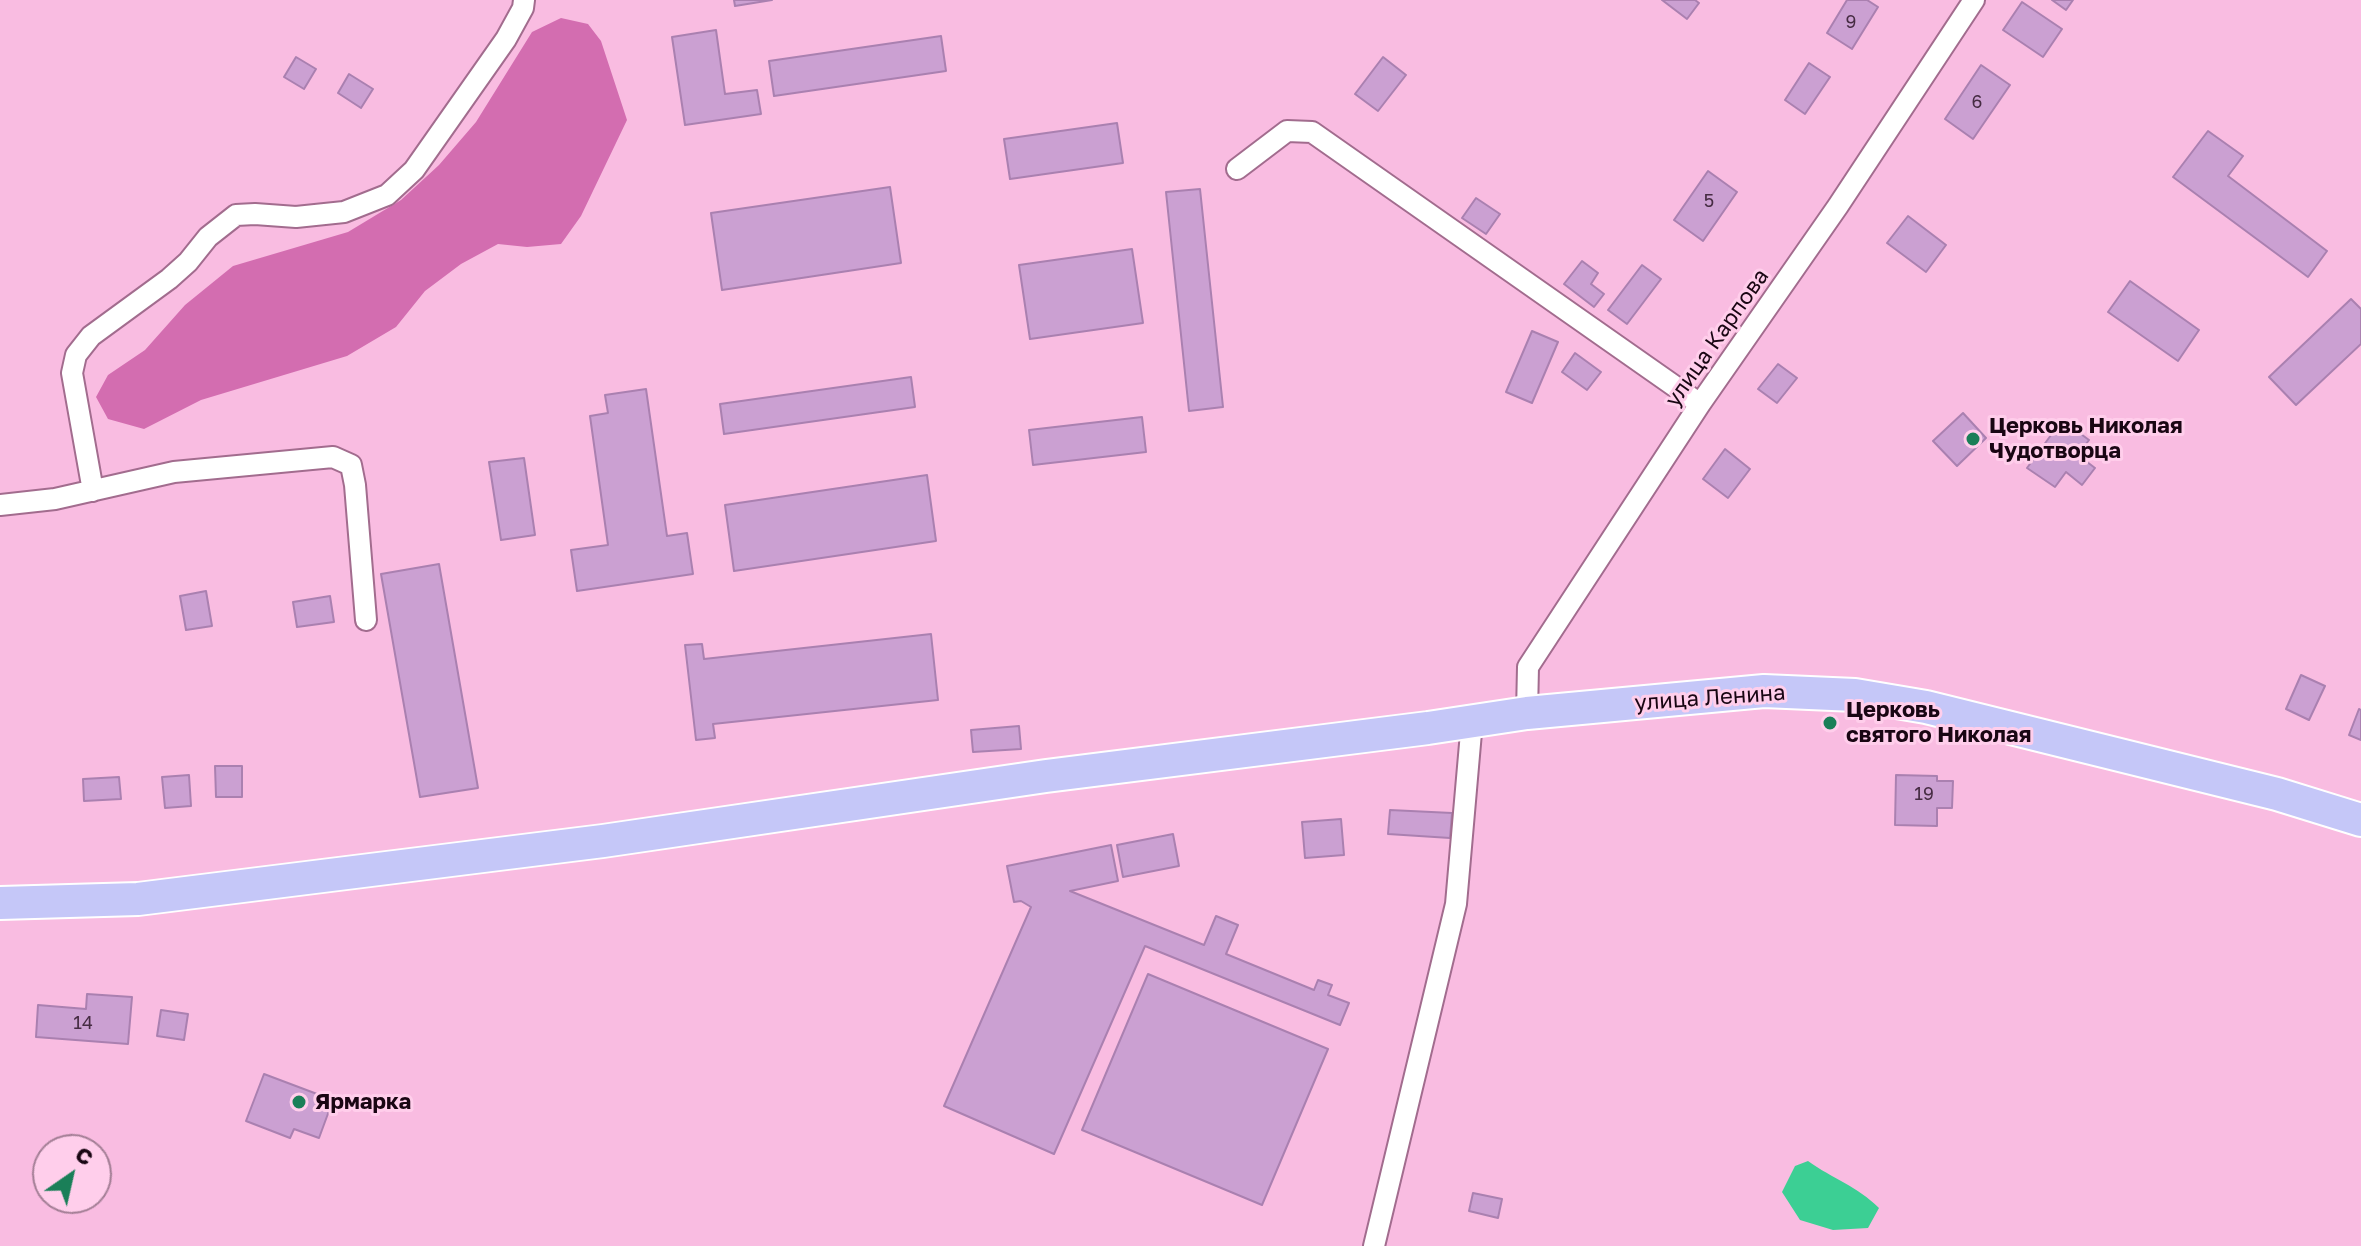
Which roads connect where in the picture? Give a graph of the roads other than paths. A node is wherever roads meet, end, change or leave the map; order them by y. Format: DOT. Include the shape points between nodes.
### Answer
graph roads {
  1 [pos="524,0"];
  2 [pos="1974,0"];
  3 [pos="1237,169"];
  4 [pos="1700,404"];
  5 [pos="93,491"];
  6 [pos="0,505"];
  7 [pos="366,620"];
  8 [pos="1527,713"];
  9 [pos="1472,721"];
  10 [pos="2361,820"];
  11 [pos="0,903"];
  12 [pos="1374,1246"];
  1 -- 5 [label="street" via="481,75 414,170 387,195 344,212 236,215 169,279 91,336 76,355 72,373"];
  2 -- 4 [label="street, улица Карпова"];
  3 -- 4 [label="street" via="1287,131 1312,132"];
  4 -- 8 [label="street, улица Карпова" via="1528,667"];
  5 -- 6 [label="street"];
  5 -- 7 [label="street" via="174,472 333,457 351,465"];
  8 -- 9 [label="main road, улица Ленина"];
  8 -- 10 [label="main road, улица Ленина" via="1764,691 1855,695 2102,750"];
  9 -- 11 [label="main road, улица Ленина" via="603,841 153,897"];
  9 -- 12 [label="street" via="1456,904"];
}
